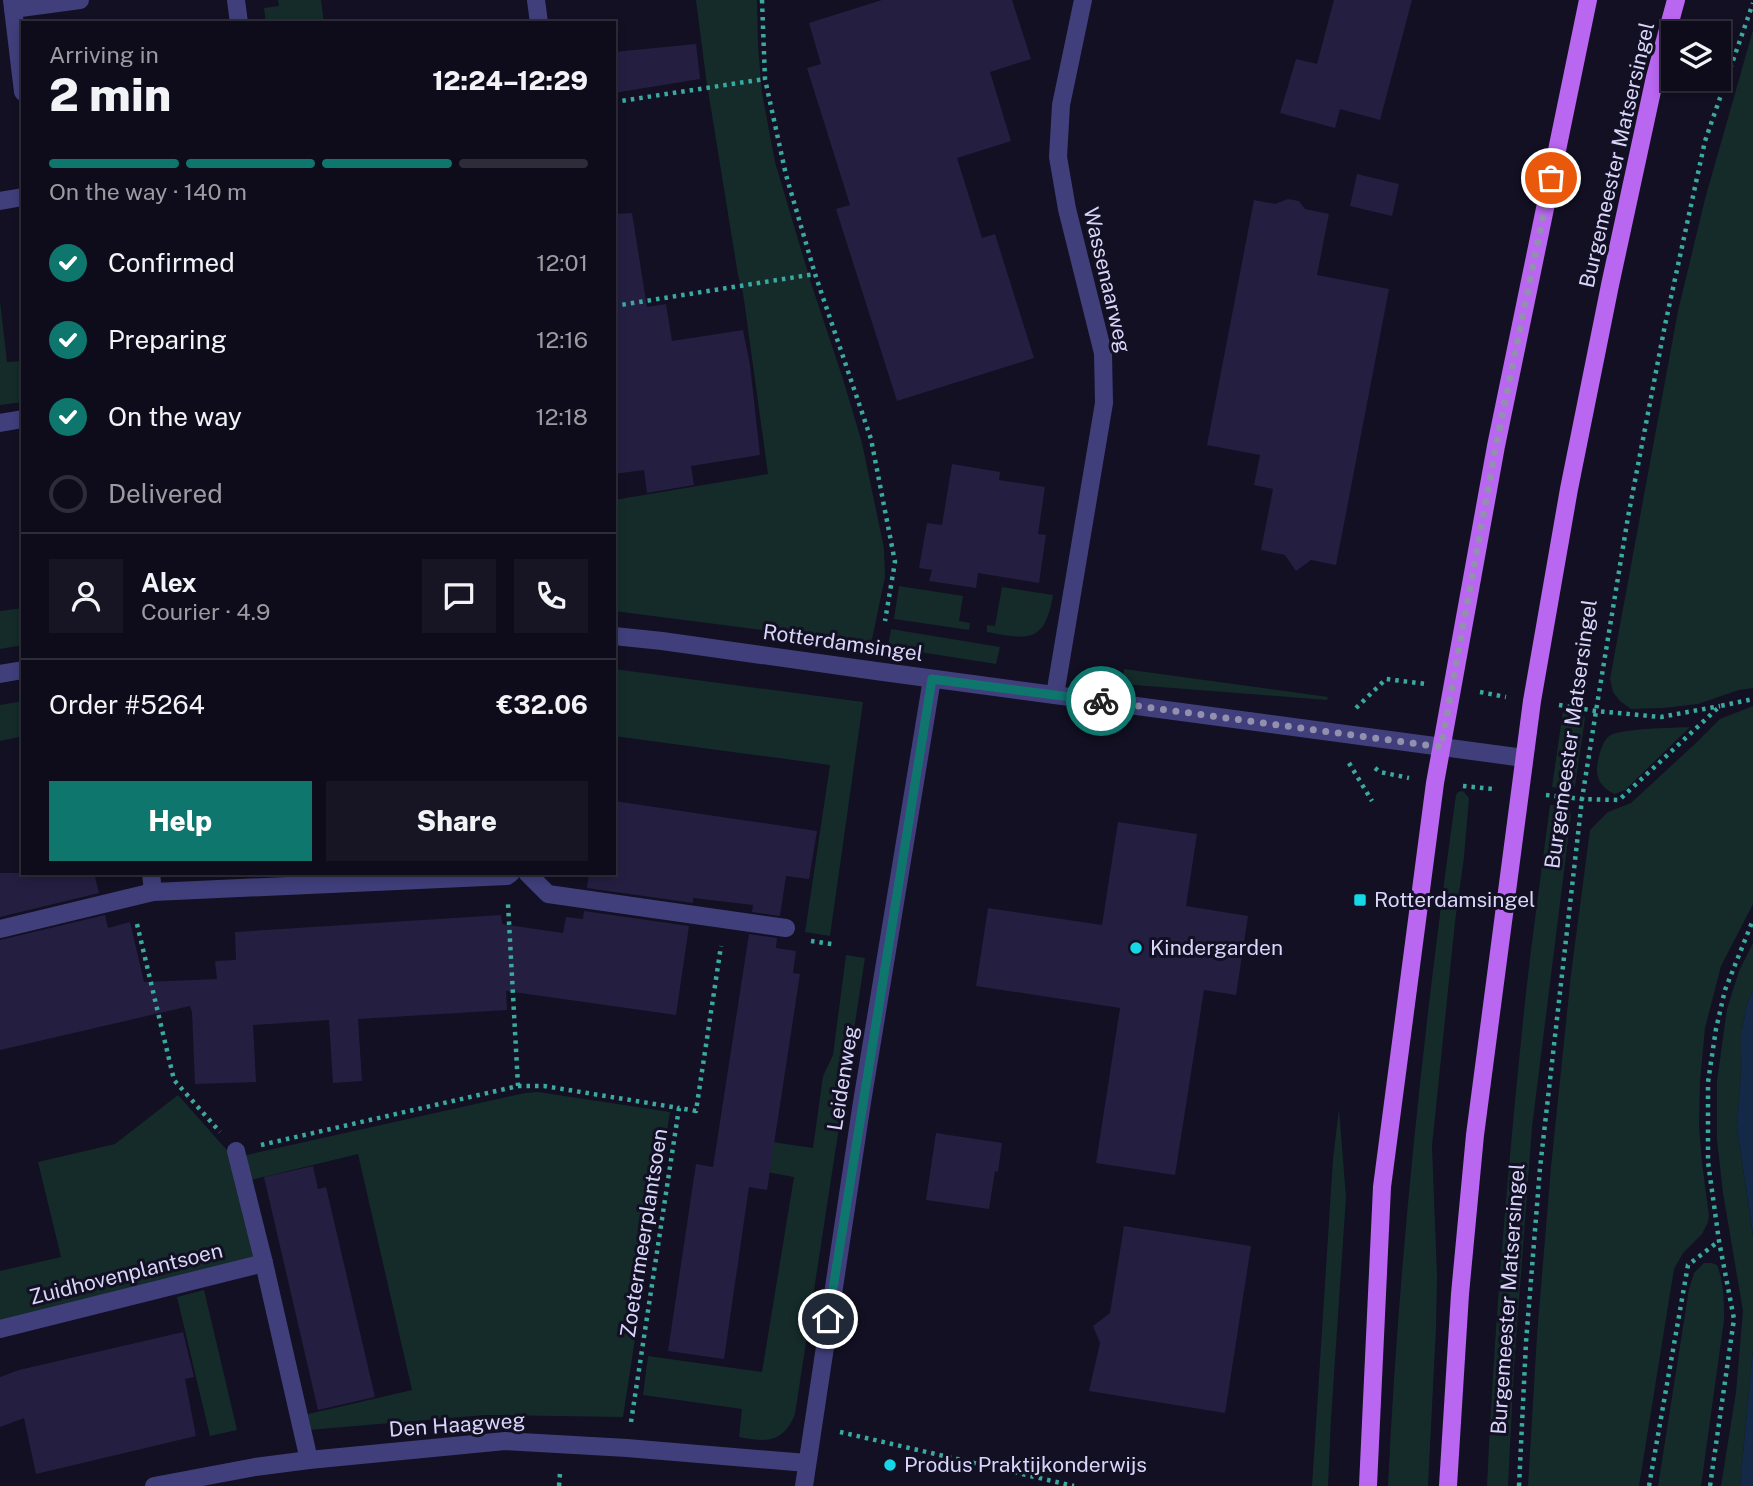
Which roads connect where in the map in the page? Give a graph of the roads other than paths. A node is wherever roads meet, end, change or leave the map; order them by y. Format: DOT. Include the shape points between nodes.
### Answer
graph roads {
  1 [pos="80,0"];
  2 [pos="236,0"];
  3 [pos="536,0"];
  4 [pos="1083,0"];
  5 [pos="1588,0"];
  6 [pos="1676,0"];
  7 [pos="12,5"];
  8 [pos="239,21"];
  9 [pos="539,21"];
  10 [pos="21,76"];
  11 [pos="21,197"];
  12 [pos="0,201"];
  13 [pos="21,419"];
  14 [pos="0,423"];
  15 [pos="616,636"];
  16 [pos="21,670"];
  17 [pos="0,674"];
  18 [pos="932,679"];
  19 [pos="1055,695"];
  20 [pos="1441,747"];
  21 [pos="1524,758"];
  22 [pos="151,875"];
  23 [pos="489,875"];
  24 [pos="529,875"];
  25 [pos="153,892"];
  26 [pos="786,928"];
  27 [pos="0,929"];
  28 [pos="236,1151"];
  29 [pos="264,1263"];
  30 [pos="0,1329"];
  31 [pos="309,1460"];
  32 [pos="807,1463"];
  33 [pos="154,1486"];
  34 [pos="803,1486"];
  35 [pos="1368,1486"];
  36 [pos="1448,1486"];
  1 -- 7 [label="street"];
  2 -- 8 [label="street"];
  3 -- 9 [label="street"];
  4 -- 19 [label="street, Wassenaarweg" via="1061,105 1058,157 1103,353 1104,403"];
  5 -- 20 [label="main road" via="1493,459"];
  6 -- 21 [label="main road, Burgemeester Matsersingel" via="1607,299 1569,489"];
  7 -- 10 [label="street"];
  11 -- 12 [label="street"];
  13 -- 14 [label="street"];
  15 -- 18 [label="street, Rotterdamsingel"];
  16 -- 17 [label="street"];
  18 -- 19 [label="street, Rotterdamsingel"];
  18 -- 32 [label="street, Leidenweg"];
  19 -- 20 [label="street, Rotterdamsingel"];
  20 -- 21 [label="street, Rotterdamsingel"];
  20 -- 35 [label="main road" via="1382,1187"];
  21 -- 36 [label="main road, Burgemeester Matsersingel" via="1475,1135"];
  22 -- 25 [label="street"];
  23 -- 25 [label="street"];
  24 -- 26 [label="street" via="548,894"];
  25 -- 27 [label="street"];
  28 -- 29 [label="street"];
  29 -- 30 [label="street, Zuidhovenplantsoen"];
  29 -- 31 [label="street"];
  31 -- 32 [label="street, Den Haagweg" via="505,1441"];
  31 -- 33 [label="street, Den Haagweg"];
  32 -- 34 [label="street, Leidenweg"];
}
